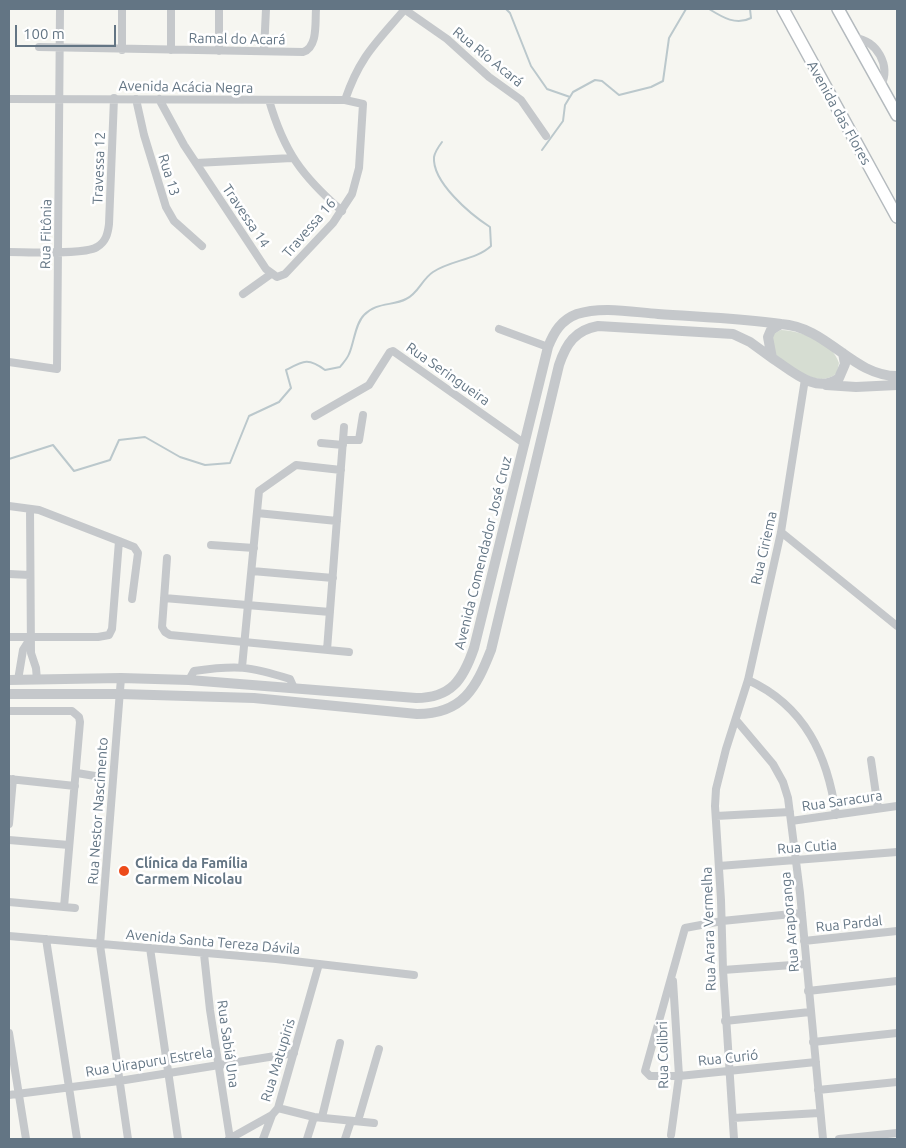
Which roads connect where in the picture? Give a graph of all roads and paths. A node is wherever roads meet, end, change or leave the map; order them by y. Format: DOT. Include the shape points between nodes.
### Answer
graph roads {
  1 [pos="60,9"];
  2 [pos="122,9"];
  3 [pos="171,9"];
  4 [pos="219,9"];
  5 [pos="266,9"];
  6 [pos="316,9"];
  7 [pos="404,9"];
  8 [pos="784,9"];
  9 [pos="838,9"];
  10 [pos="39,47"];
  11 [pos="61,48"];
  12 [pos="122,50"];
  13 [pos="171,50"];
  14 [pos="219,51"];
  15 [pos="264,52"];
  16 [pos="114,98"];
  17 [pos="60,99"];
  18 [pos="136,99"];
  19 [pos="159,99"];
  20 [pos="9,100"];
  21 [pos="269,100"];
  22 [pos="345,100"];
  23 [pos="363,104"];
  24 [pos="897,116"];
  25 [pos="546,136"];
  26 [pos="292,158"];
  27 [pos="196,163"];
  28 [pos="342,212"];
  29 [pos="897,217"];
  30 [pos="202,246"];
  31 [pos="9,252"];
  32 [pos="59,252"];
  33 [pos="271,274"];
  34 [pos="243,294"];
  35 [pos="781,324"];
  36 [pos="499,329"];
  37 [pos="548,348"];
  38 [pos="843,353"];
  39 [pos="772,358"];
  40 [pos="9,362"];
  41 [pos="897,376"];
  42 [pos="805,379"];
  43 [pos="825,385"];
  44 [pos="897,385"];
  45 [pos="315,416"];
  46 [pos="363,416"];
  47 [pos="344,427"];
  48 [pos="321,443"];
  49 [pos="343,443"];
  50 [pos="525,444"];
  51 [pos="341,470"];
  52 [pos="9,506"];
  53 [pos="30,509"];
  54 [pos="257,513"];
  55 [pos="337,521"];
  56 [pos="781,532"];
  57 [pos="119,541"];
  58 [pos="211,545"];
  59 [pos="254,548"];
  60 [pos="167,558"];
  61 [pos="252,570"];
  62 [pos="9,574"];
  63 [pos="30,575"];
  64 [pos="332,578"];
  65 [pos="164,598"];
  66 [pos="132,599"];
  67 [pos="248,605"];
  68 [pos="330,612"];
  69 [pos="897,626"];
  70 [pos="9,637"];
  71 [pos="31,637"];
  72 [pos="245,642"];
  73 [pos="327,650"];
  74 [pos="349,652"];
  75 [pos="242,667"];
  76 [pos="121,678"];
  77 [pos="13,680"];
  78 [pos="36,680"];
  79 [pos="189,680"];
  80 [pos="748,680"];
  81 [pos="294,688"];
  82 [pos="120,694"];
  83 [pos="11,698"];
  84 [pos="11,711"];
  85 [pos="736,720"];
  86 [pos="871,760"];
  87 [pos="77,773"];
  88 [pos="95,776"];
  89 [pos="11,779"];
  90 [pos="75,786"];
  91 [pos="897,806"];
  92 [pos="878,808"];
  93 [pos="836,815"];
  94 [pos="716,816"];
  95 [pos="791,816"];
  96 [pos="9,824"];
  97 [pos="9,840"];
  98 [pos="69,845"];
  99 [pos="897,852"];
  100 [pos="796,860"];
  101 [pos="719,866"];
  102 [pos="9,902"];
  103 [pos="64,907"];
  104 [pos="75,908"];
  105 [pos="802,913"];
  106 [pos="722,921"];
  107 [pos="897,932"];
  108 [pos="682,933"];
  109 [pos="9,936"];
  110 [pos="46,939"];
  111 [pos="804,941"];
  112 [pos="100,945"];
  113 [pos="150,948"];
  114 [pos="204,954"];
  115 [pos="319,964"];
  116 [pos="806,964"];
  117 [pos="723,970"];
  118 [pos="672,974"];
  119 [pos="414,976"];
  120 [pos="897,980"];
  121 [pos="808,991"];
  122 [pos="810,1012"];
  123 [pos="725,1022"];
  124 [pos="9,1033"];
  125 [pos="897,1033"];
  126 [pos="813,1042"];
  127 [pos="340,1043"];
  128 [pos="379,1049"];
  129 [pos="294,1053"];
  130 [pos="816,1062"];
  131 [pos="218,1064"];
  132 [pos="730,1070"];
  133 [pos="645,1071"];
  134 [pos="167,1072"];
  135 [pos="679,1076"];
  136 [pos="119,1080"];
  137 [pos="897,1082"];
  138 [pos="68,1086"];
  139 [pos="818,1090"];
  140 [pos="18,1093"];
  141 [pos="9,1095"];
  142 [pos="278,1108"];
  143 [pos="820,1113"];
  144 [pos="272,1115"];
  145 [pos="318,1117"];
  146 [pos="732,1118"];
  147 [pos="354,1121"];
  148 [pos="374,1123"];
  149 [pos="897,1133"];
  150 [pos="671,1135"];
  151 [pos="26,1139"];
  152 [pos="77,1139"];
  153 [pos="128,1139"];
  154 [pos="178,1139"];
  155 [pos="229,1139"];
  156 [pos="263,1139"];
  157 [pos="307,1139"];
  158 [pos="345,1139"];
  159 [pos="734,1139"];
  160 [pos="823,1139"];
  161 [pos="839,1139"];
  1 -- 11 [label="street, Rua Fitônia"];
  2 -- 12 [label="street"];
  3 -- 13 [label="street"];
  4 -- 14 [label="street"];
  5 -- 15 [label="street"];
  6 -- 15 [label="street, Ramal do Acará" via="310,49"];
  7 -- 22 [label="street" via="365,55"];
  7 -- 25 [label="street, Rua Río Acará" via="447,39 489,77 521,100"];
  8 -- 29 [label="main road, Avenida das Flores"];
  9 -- 24 [label="main road"];
  10 -- 11 [label="street"];
  11 -- 12 [label="street, Ramal do Acará"];
  11 -- 17 [label="street, Rua Fitônia"];
  12 -- 13 [label="street, Ramal do Acará"];
  13 -- 14 [label="street, Ramal do Acará"];
  14 -- 15 [label="street, Ramal do Acará"];
  16 -- 17 [label="street, Avenida Acácia Negra"];
  16 -- 18 [label="street, Avenida Acácia Negra"];
  16 -- 32 [label="street, Travessa 12" via="106,238 93,249"];
  17 -- 20 [label="street, Avenida Acácia Negra"];
  17 -- 32 [label="street, Rua Fitônia"];
  18 -- 19 [label="street, Avenida Acácia Negra"];
  18 -- 30 [label="street, Rua 13" via="166,207 174,221"];
  19 -- 21 [label="street, Avenida Acácia Negra"];
  19 -- 27 [label="street, Travessa 14"];
  21 -- 22 [label="street, Avenida Acácia Negra"];
  21 -- 26 [label="street"];
  22 -- 23 [label="street, Avenida Acácia Negra"];
  23 -- 28 [label="street, Travessa 16" via="359,168 352,194"];
  26 -- 27 [label="street, Travessa 14"];
  26 -- 28 [label="street" via="318,190"];
  27 -- 33 [label="street, Travessa 14"];
  28 -- 33 [label="street, Travessa 16" via="280,277"];
  31 -- 32 [label="street"];
  32 -- 40 [label="street, Rua Fitônia" via="57,369"];
  33 -- 34 [label="street"];
  35 -- 37 [label="street, Avenida Comendador José Cruz" via="730,318 590,312 566,320 555,330"];
  35 -- 38 [label="street, Avenida Comendador José Cruz" via="808,330"];
  35 -- 39 [label="street" via="768,336"];
  36 -- 37 [label="street"];
  37 -- 50 [label="street, Avenida Comendador José Cruz"];
  38 -- 41 [label="street" via="874,371"];
  38 -- 43 [label="street" via="845,364 841,374 834,382"];
  39 -- 42 [label="street"];
  39 -- 82 [label="street" via="750,342 726,333 598,326 586,328 568,342 558,364 491,650 476,685 454,706 430,714 417,714 254,698"];
  42 -- 43 [label="street"];
  42 -- 56 [label="street, Rua Ciriema"];
  43 -- 44 [label="street"];
  45 -- 50 [label="street, Rua Seringueira" via="369,385 393,351"];
  46 -- 49 [label="street" via="359,440"];
  47 -- 49 [label="street"];
  48 -- 49 [label="street"];
  49 -- 51 [label="street"];
  50 -- 81 [label="street, Avenida Comendador José Cruz" via="474,648 462,677 452,688 434,697 416,698"];
  51 -- 54 [label="street" via="296,465 259,491"];
  51 -- 55 [label="street"];
  52 -- 53 [label="street"];
  53 -- 57 [label="street"];
  53 -- 63 [label="street"];
  54 -- 55 [label="street"];
  54 -- 59 [label="street"];
  55 -- 64 [label="street"];
  56 -- 69 [label="street"];
  56 -- 80 [label="street, Rua Ciriema"];
  57 -- 66 [label="street" via="137,549"];
  57 -- 71 [label="street" via="109,635"];
  58 -- 59 [label="street"];
  59 -- 61 [label="street"];
  60 -- 65 [label="street"];
  61 -- 64 [label="street"];
  61 -- 67 [label="street"];
  62 -- 63 [label="street"];
  63 -- 71 [label="street"];
  64 -- 68 [label="street"];
  65 -- 67 [label="street"];
  65 -- 72 [label="street" via="162,627 170,635"];
  67 -- 68 [label="street"];
  67 -- 72 [label="street"];
  68 -- 73 [label="street"];
  70 -- 71 [label="street"];
  71 -- 77 [label="street"];
  71 -- 78 [label="street"];
  72 -- 73 [label="street"];
  72 -- 75 [label="street"];
  73 -- 74 [label="street"];
  75 -- 79 [label="street" via="194,671"];
  75 -- 81 [label="street" via="290,679"];
  76 -- 78 [label="street, Avenida Comendador José Cruz"];
  76 -- 79 [label="street, Avenida Comendador José Cruz"];
  76 -- 82 [label="street, Rua Nestor Nascimento"];
  77 -- 78 [label="street, Avenida Comendador José Cruz"];
  79 -- 81 [label="street, Avenida Comendador José Cruz"];
  80 -- 85 [label="street, Rua Ciriema"];
  80 -- 93 [label="street" via="775,695 807,726 827,768"];
  82 -- 83 [label="street"];
  82 -- 112 [label="street, Rua Nestor Nascimento"];
  83 -- 84 [label="street"];
  84 -- 87 [label="street" via="76,713 80,722"];
  85 -- 94 [label="street, Rua Arara Vermelha" via="718,776"];
  85 -- 95 [label="street, Rua Araporanga" via="779,773"];
  86 -- 92 [label="street"];
  87 -- 88 [label="street"];
  87 -- 90 [label="street"];
  89 -- 90 [label="street"];
  89 -- 96 [label="street"];
  90 -- 98 [label="street"];
  91 -- 92 [label="street, Rua Saracura"];
  92 -- 93 [label="street, Rua Saracura"];
  93 -- 95 [label="street, Rua Saracura"];
  94 -- 95 [label="street, Rua Saracura"];
  94 -- 101 [label="street, Rua Arara Vermelha"];
  95 -- 100 [label="street, Rua Araporanga"];
  97 -- 98 [label="street"];
  98 -- 103 [label="street"];
  99 -- 100 [label="street, Rua Cutia"];
  100 -- 101 [label="street, Rua Cutia"];
  100 -- 105 [label="street, Rua Araporanga"];
  101 -- 106 [label="street, Rua Arara Vermelha"];
  102 -- 103 [label="street"];
  103 -- 104 [label="street"];
  105 -- 106 [label="street, Rua Pardal"];
  105 -- 111 [label="street, Rua Araporanga"];
  106 -- 108 [label="street, Rua Pardal" via="688,926"];
  106 -- 117 [label="street, Rua Arara Vermelha"];
  107 -- 111 [label="street, Rua Pardal"];
  108 -- 118 [label="street, Rua Colibri"];
  109 -- 110 [label="street, Avenida Santa Tereza Dávila"];
  110 -- 112 [label="street, Avenida Santa Tereza Dávila"];
  110 -- 138 [label="street"];
  111 -- 116 [label="street, Rua Araporanga"];
  112 -- 113 [label="street, Avenida Santa Tereza Dávila"];
  112 -- 136 [label="street, Rua Nestor Nascimento"];
  113 -- 114 [label="street, Avenida Santa Tereza Dávila"];
  113 -- 134 [label="street"];
  114 -- 115 [label="street, Avenida Santa Tereza Dávila"];
  114 -- 131 [label="street, Rua Sabiá Una"];
  115 -- 119 [label="street, Avenida Santa Tereza Dávila"];
  115 -- 129 [label="street, Rua Matupiris"];
  116 -- 117 [label="street"];
  116 -- 121 [label="street, Rua Araporanga"];
  117 -- 123 [label="street, Rua Arara Vermelha"];
  118 -- 133 [label="street, Rua Colibri"];
  118 -- 135 [label="street, Rua Colibri"];
  120 -- 121 [label="street"];
  121 -- 122 [label="street, Rua Araporanga"];
  122 -- 123 [label="street"];
  122 -- 126 [label="street, Rua Araporanga"];
  123 -- 132 [label="street, Rua Arara Vermelha"];
  124 -- 140 [label="street"];
  125 -- 126 [label="street"];
  126 -- 130 [label="street, Rua Araporanga"];
  127 -- 145 [label="street"];
  128 -- 147 [label="street"];
  129 -- 131 [label="street, Rua Uirapuru Estrela"];
  129 -- 142 [label="street, Rua Matupiris"];
  130 -- 132 [label="street, Rua Curió"];
  130 -- 139 [label="street, Rua Araporanga"];
  131 -- 134 [label="street, Rua Uirapuru Estrela"];
  131 -- 155 [label="street, Rua Sabiá Una"];
  132 -- 135 [label="street, Rua Curió"];
  132 -- 146 [label="street, Rua Arara Vermelha"];
  133 -- 135 [label="street, Rua Curió" via="650,1076"];
  134 -- 136 [label="street, Rua Uirapuru Estrela"];
  134 -- 154 [label="street"];
  135 -- 150 [label="street, Rua Colibri"];
  136 -- 138 [label="street, Rua Uirapuru Estrela"];
  136 -- 153 [label="street, Rua Nestor Nascimento"];
  137 -- 139 [label="street"];
  138 -- 140 [label="street, Rua Uirapuru Estrela"];
  138 -- 152 [label="street"];
  139 -- 143 [label="street, Rua Araporanga"];
  140 -- 141 [label="street, Rua Uirapuru Estrela"];
  140 -- 151 [label="street"];
  142 -- 144 [label="street, Rua Matupiris"];
  142 -- 145 [label="street"];
  143 -- 146 [label="street"];
  143 -- 160 [label="street, Rua Araporanga"];
  144 -- 155 [label="street, Rua Matupiris"];
  144 -- 156 [label="street"];
  145 -- 147 [label="street"];
  145 -- 157 [label="street"];
  146 -- 159 [label="street, Rua Arara Vermelha"];
  147 -- 148 [label="street"];
  147 -- 158 [label="street"];
  149 -- 161 [label="street"];
}
